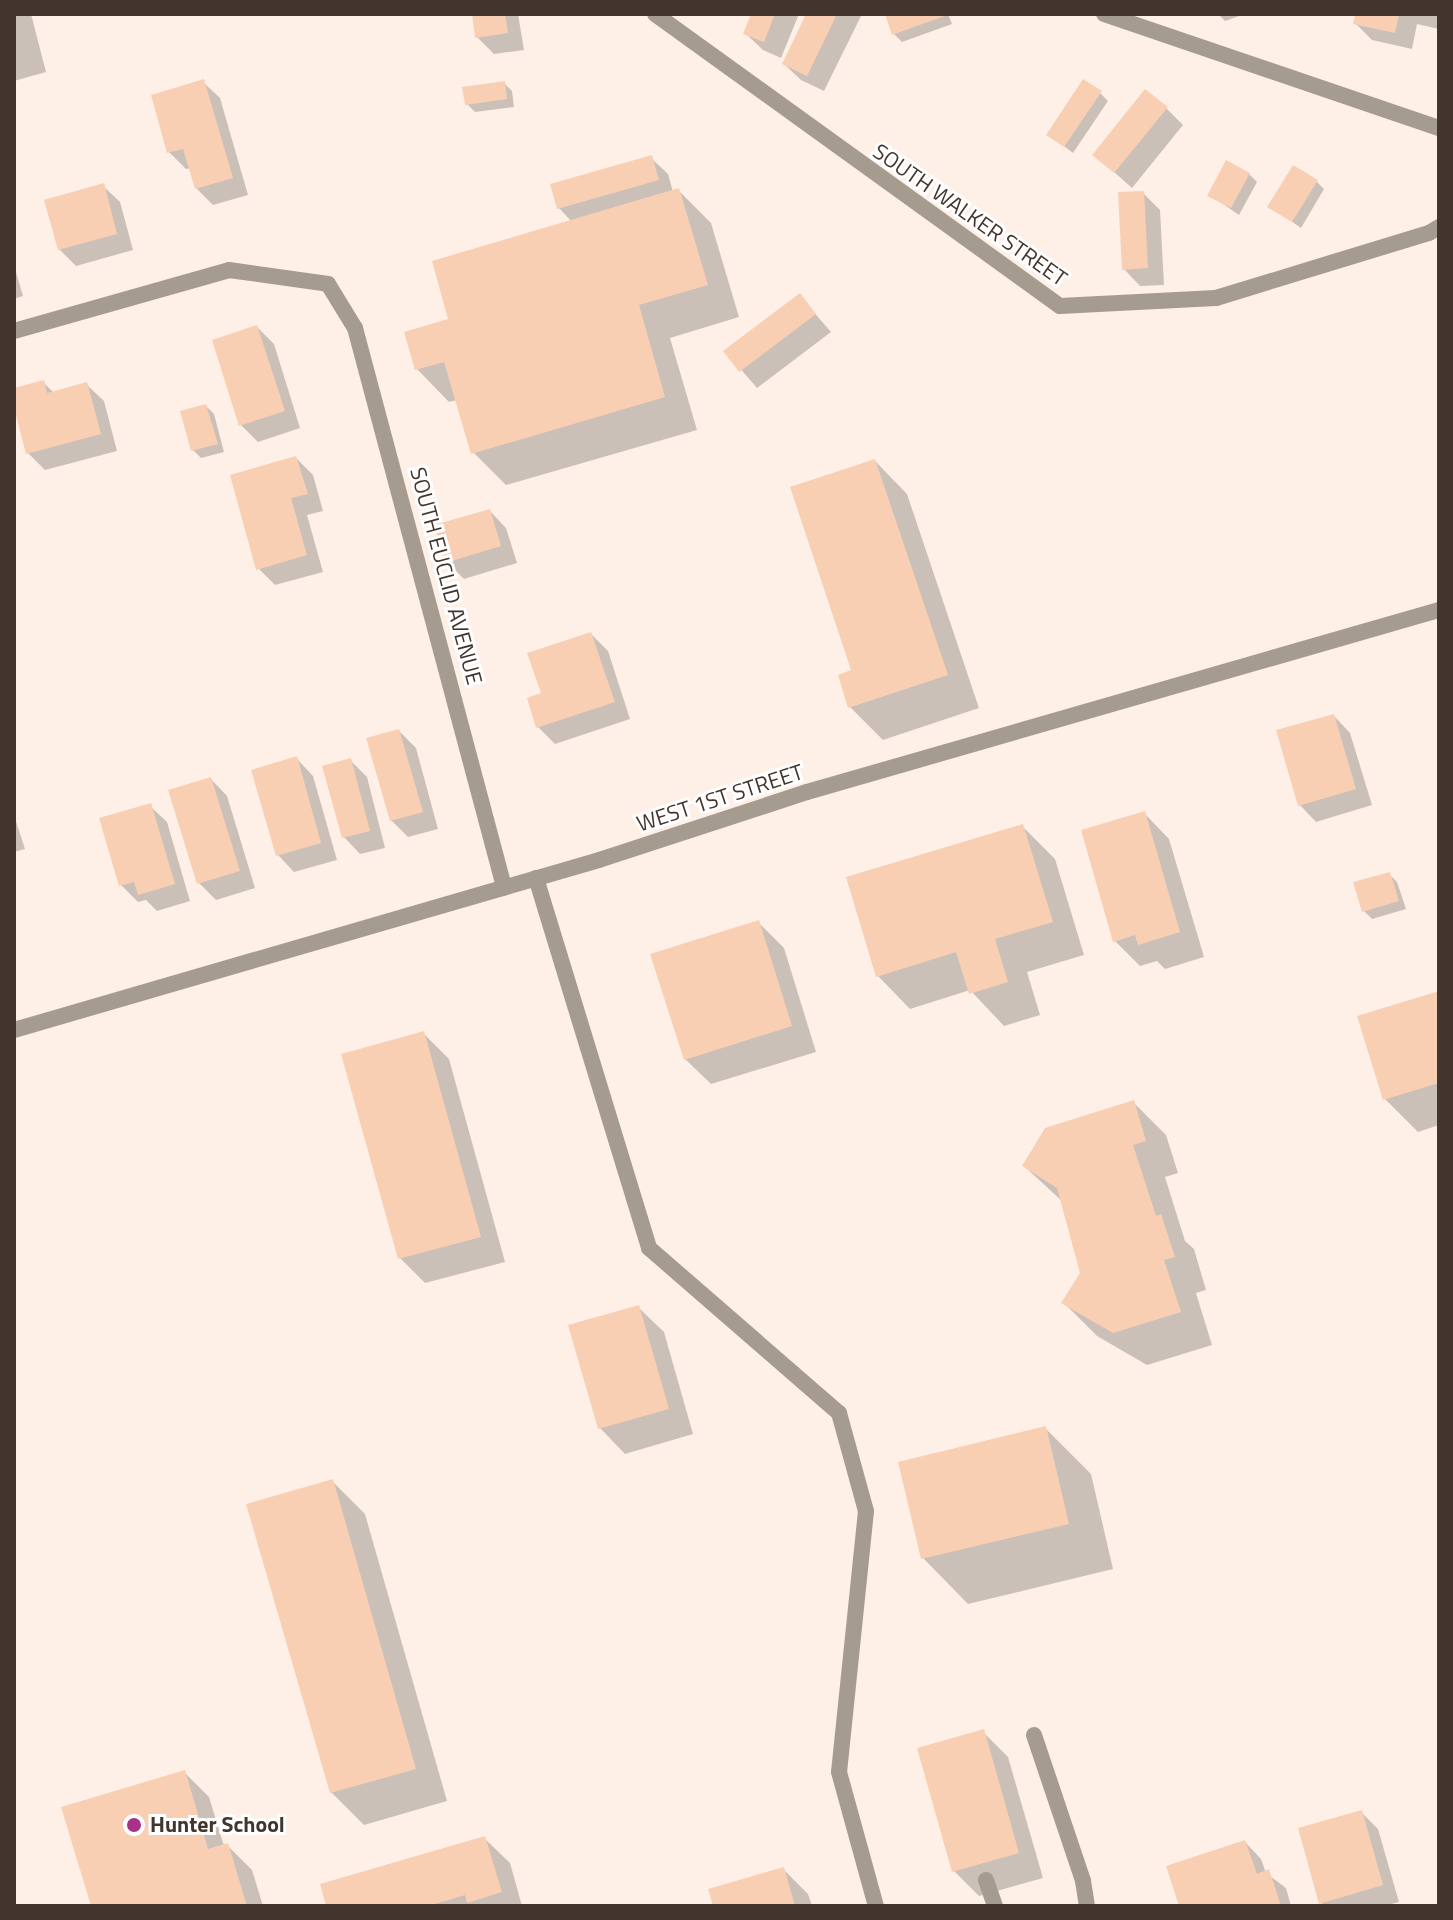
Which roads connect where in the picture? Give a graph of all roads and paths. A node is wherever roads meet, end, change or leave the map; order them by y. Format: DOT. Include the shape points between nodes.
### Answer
graph roads {
  1 [pos="655,14"];
  2 [pos="1104,14"];
  3 [pos="1439,128"];
  4 [pos="1439,227"];
  5 [pos="14,331"];
  6 [pos="1439,610"];
  7 [pos="536,878"];
  8 [pos="504,887"];
  9 [pos="14,1030"];
  10 [pos="1034,1735"];
  11 [pos="986,1880"];
  12 [pos="876,1906"];
  13 [pos="995,1906"];
  14 [pos="1087,1906"];
  1 -- 4 [label="street, SOUTH WALKER STREET" via="1060,306 1216,298"];
  2 -- 3 [label="street"];
  5 -- 8 [label="street, SOUTH EUCLID AVENUE" via="229,270 328,284 355,328"];
  6 -- 7 [label="street, WEST 1ST STREET" via="807,792"];
  7 -- 8 [label="street, WEST 1ST STREET"];
  7 -- 12 [label="street" via="649,1248 839,1413 866,1511 839,1772"];
  8 -- 9 [label="street, WEST 1ST STREET"];
  10 -- 14 [label="street"];
  11 -- 13 [label="street"];
}
